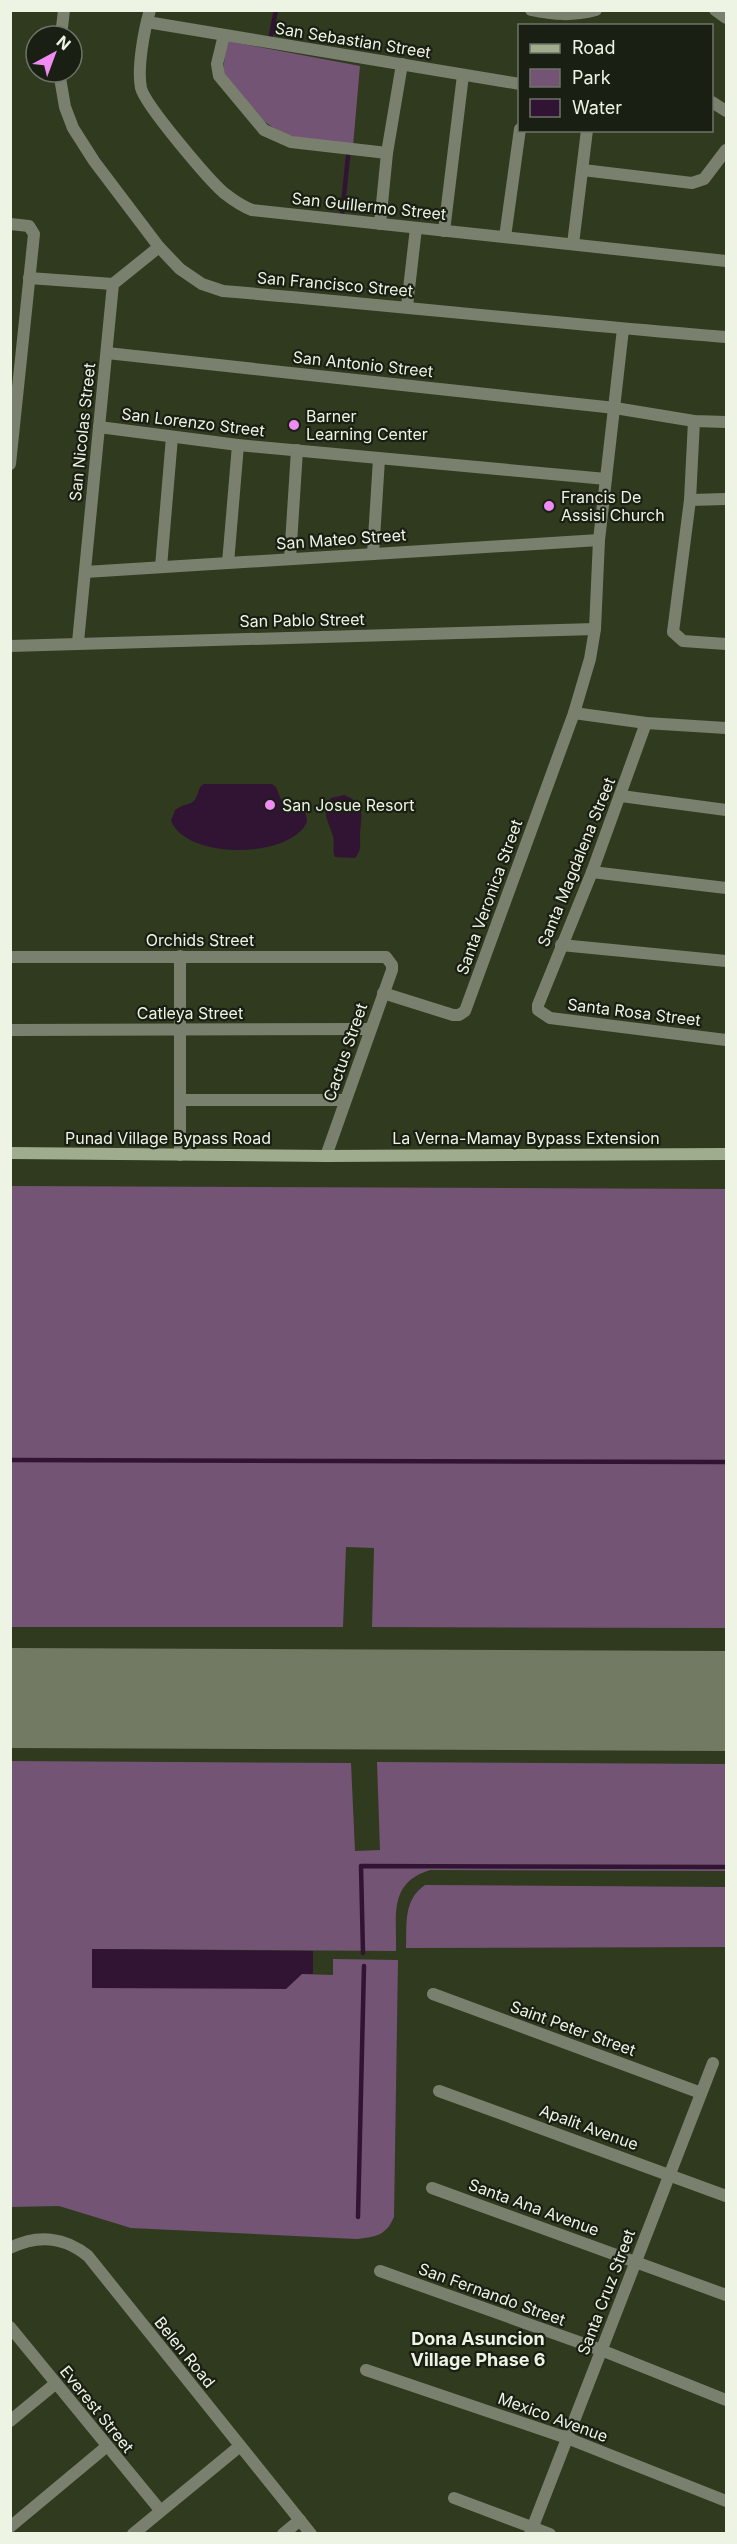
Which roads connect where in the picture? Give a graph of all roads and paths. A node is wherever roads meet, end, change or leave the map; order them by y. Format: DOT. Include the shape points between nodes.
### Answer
graph roads {
  1 [pos="531,10"];
  2 [pos="596,10"];
  3 [pos="715,10"];
  4 [pos="148,16"];
  5 [pos="726,18"];
  6 [pos="224,35"];
  7 [pos="402,64"];
  8 [pos="463,75"];
  9 [pos="61,84"];
  10 [pos="518,84"];
  11 [pos="713,103"];
  12 [pos="726,111"];
  13 [pos="519,132"];
  14 [pos="587,132"];
  15 [pos="726,150"];
  16 [pos="387,153"];
  17 [pos="583,170"];
  18 [pos="10,224"];
  19 [pos="380,224"];
  20 [pos="416,228"];
  21 [pos="444,231"];
  22 [pos="505,237"];
  23 [pos="573,244"];
  24 [pos="159,247"];
  25 [pos="726,261"];
  26 [pos="29,278"];
  27 [pos="113,284"];
  28 [pos="407,306"];
  29 [pos="623,329"];
  30 [pos="726,336"];
  31 [pos="106,353"];
  32 [pos="615,408"];
  33 [pos="694,421"];
  34 [pos="726,422"];
  35 [pos="99,428"];
  36 [pos="172,437"];
  37 [pos="238,445"];
  38 [pos="297,450"];
  39 [pos="379,459"];
  40 [pos="10,464"];
  41 [pos="606,478"];
  42 [pos="726,499"];
  43 [pos="690,500"];
  44 [pos="599,540"];
  45 [pos="373,554"];
  46 [pos="290,559"];
  47 [pos="228,563"];
  48 [pos="161,567"];
  49 [pos="85,572"];
  50 [pos="595,629"];
  51 [pos="78,642"];
  52 [pos="726,644"];
  53 [pos="10,646"];
  54 [pos="574,713"];
  55 [pos="646,723"];
  56 [pos="726,728"];
  57 [pos="621,796"];
  58 [pos="726,810"];
  59 [pos="592,872"];
  60 [pos="726,888"];
  61 [pos="561,945"];
  62 [pos="180,956"];
  63 [pos="10,957"];
  64 [pos="389,960"];
  65 [pos="726,961"];
  66 [pos="383,993"];
  67 [pos="540,1013"];
  68 [pos="370,1029"];
  69 [pos="10,1030"];
  70 [pos="180,1030"];
  71 [pos="726,1040"];
  72 [pos="180,1100"];
  73 [pos="345,1100"];
  74 [pos="10,1153"];
  75 [pos="726,1154"];
  76 [pos="180,1155"];
  77 [pos="326,1156"];
  78 [pos="433,1994"];
  79 [pos="713,2063"];
  80 [pos="439,2091"];
  81 [pos="701,2093"];
  82 [pos="669,2174"];
  83 [pos="432,2188"];
  84 [pos="726,2196"];
  85 [pos="10,2248"];
  86 [pos="636,2261"];
  87 [pos="380,2271"];
  88 [pos="726,2295"];
  89 [pos="10,2327"];
  90 [pos="601,2350"];
  91 [pos="366,2370"];
  92 [pos="55,2384"];
  93 [pos="726,2400"];
  94 [pos="10,2421"];
  95 [pos="567,2438"];
  96 [pos="240,2446"];
  97 [pos="106,2447"];
  98 [pos="454,2499"];
  99 [pos="726,2501"];
  100 [pos="160,2510"];
  101 [pos="300,2520"];
  102 [pos="10,2527"];
  103 [pos="532,2530"];
  104 [pos="133,2534"];
  105 [pos="283,2534"];
  106 [pos="311,2534"];
  107 [pos="550,2534"];
  1 -- 2 [label="street" via="556,15"];
  3 -- 5 [label="street"];
  4 -- 6 [label="street, San Sebastian Street"];
  4 -- 19 [label="street, San Guillermo Street" via="141,90 209,179 225,194 252,210"];
  6 -- 7 [label="street, San Sebastian Street"];
  6 -- 16 [label="street" via="217,64 219,76 264,130 291,142"];
  7 -- 8 [label="street, San Sebastian Street"];
  7 -- 16 [label="street"];
  8 -- 10 [label="street, San Sebastian Street"];
  8 -- 21 [label="street"];
  9 -- 24 [label="street, San Francisco Street" via="73,128"];
  11 -- 12 [label="street"];
  13 -- 22 [label="street"];
  14 -- 17 [label="street"];
  15 -- 17 [label="street" via="704,179 692,183"];
  16 -- 19 [label="street"];
  17 -- 23 [label="street"];
  18 -- 26 [label="street" via="29,226 34,231"];
  19 -- 20 [label="street, San Guillermo Street"];
  20 -- 21 [label="street, San Guillermo Street"];
  20 -- 28 [label="street"];
  21 -- 22 [label="street, San Guillermo Street"];
  22 -- 23 [label="street, San Guillermo Street"];
  23 -- 25 [label="street, San Guillermo Street"];
  24 -- 27 [label="street"];
  24 -- 28 [label="street, San Francisco Street" via="202,284 224,291"];
  26 -- 27 [label="street"];
  26 -- 40 [label="street"];
  27 -- 31 [label="street, San Nicolas Street"];
  28 -- 29 [label="street, San Francisco Street"];
  29 -- 30 [label="street, San Francisco Street"];
  29 -- 32 [label="street"];
  31 -- 32 [label="street, San Antonio Street"];
  31 -- 35 [label="street, San Nicolas Street"];
  32 -- 33 [label="street, San Antonio Street"];
  32 -- 41 [label="street"];
  33 -- 34 [label="street, San Antonio Street"];
  33 -- 43 [label="street"];
  35 -- 36 [label="street, San Lorenzo Street"];
  35 -- 49 [label="street, San Nicolas Street"];
  36 -- 37 [label="street, San Lorenzo Street"];
  36 -- 48 [label="street"];
  37 -- 38 [label="street, San Lorenzo Street"];
  37 -- 47 [label="street"];
  38 -- 39 [label="street, San Lorenzo Street"];
  38 -- 46 [label="street"];
  39 -- 41 [label="street, San Lorenzo Street"];
  39 -- 45 [label="street"];
  41 -- 44 [label="street"];
  42 -- 43 [label="street"];
  43 -- 52 [label="street" via="672,627 683,641"];
  44 -- 45 [label="street, San Mateo Street"];
  44 -- 50 [label="street"];
  45 -- 46 [label="street, San Mateo Street"];
  46 -- 47 [label="street, San Mateo Street"];
  47 -- 48 [label="street, San Mateo Street"];
  48 -- 49 [label="street, San Mateo Street"];
  49 -- 51 [label="street, San Nicolas Street"];
  50 -- 51 [label="street, San Pablo Street"];
  50 -- 54 [label="street"];
  51 -- 53 [label="street, San Pablo Street"];
  54 -- 55 [label="street"];
  54 -- 66 [label="street, Santa Veronica Street" via="465,1011 453,1014"];
  55 -- 56 [label="street"];
  55 -- 57 [label="street, Santa Magdalena Street"];
  57 -- 58 [label="street"];
  57 -- 59 [label="street, Santa Magdalena Street"];
  59 -- 60 [label="street"];
  59 -- 61 [label="street, Santa Magdalena Street"];
  61 -- 65 [label="street"];
  61 -- 67 [label="street, Santa Magdalena Street" via="538,1005"];
  62 -- 63 [label="street, Orchids Street"];
  62 -- 64 [label="street, Orchids Street" via="380,956"];
  62 -- 70 [label="street"];
  64 -- 66 [label="street, Cactus Street" via="392,970"];
  66 -- 68 [label="street, Cactus Street"];
  67 -- 71 [label="street, Santa Rosa Street" via="550,1018"];
  68 -- 70 [label="street, Catleya Street"];
  68 -- 73 [label="street, Cactus Street"];
  69 -- 70 [label="street, Catleya Street"];
  70 -- 72 [label="street"];
  72 -- 73 [label="street"];
  72 -- 76 [label="street"];
  73 -- 77 [label="street, Cactus Street"];
  74 -- 76 [label="main road, Punad Village Bypass Road"];
  75 -- 77 [label="main road, La Verna-Mamay Bypass Extension"];
  76 -- 77 [label="main road, Punad Village Bypass Road"];
  78 -- 81 [label="street, Saint Peter Street"];
  79 -- 81 [label="street, Santa Cruz Street"];
  80 -- 82 [label="street, Apalit Avenue"];
  81 -- 82 [label="street, Santa Cruz Street"];
  82 -- 84 [label="street, Apalit Avenue"];
  82 -- 86 [label="street, Santa Cruz Street"];
  83 -- 86 [label="street, Santa Ana Avenue"];
  85 -- 96 [label="street, Belen Road" via="48,2238 62,2240 88,2256"];
  86 -- 88 [label="street, Santa Ana Avenue"];
  86 -- 90 [label="street, Santa Cruz Street"];
  87 -- 90 [label="street, San Fernando Street"];
  89 -- 92 [label="street, Everest Street"];
  90 -- 93 [label="street, San Fernando Street"];
  90 -- 95 [label="street, Santa Cruz Street"];
  91 -- 95 [label="street, Mexico Avenue"];
  92 -- 94 [label="street"];
  92 -- 97 [label="street, Everest Street"];
  95 -- 99 [label="street, Mexico Avenue"];
  95 -- 103 [label="street, Santa Cruz Street"];
  96 -- 100 [label="street"];
  96 -- 101 [label="street, Belen Road"];
  97 -- 100 [label="street, Everest Street"];
  97 -- 102 [label="street"];
  98 -- 103 [label="street"];
  100 -- 104 [label="street"];
  101 -- 105 [label="street"];
  101 -- 106 [label="street, Belen Road"];
  103 -- 107 [label="street"];
}
